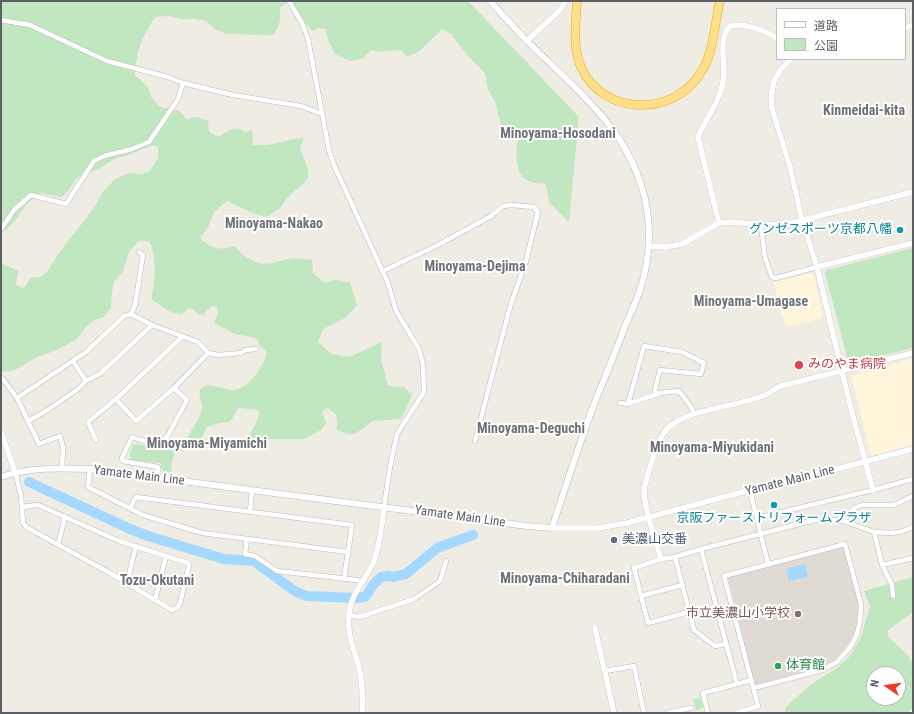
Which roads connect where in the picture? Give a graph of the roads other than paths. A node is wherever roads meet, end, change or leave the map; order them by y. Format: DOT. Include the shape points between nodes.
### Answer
graph roads {
  1 [pos="289,1"];
  2 [pos="490,1"];
  3 [pos="566,1"];
  4 [pos="577,1"];
  5 [pos="720,1"];
  6 [pos="1,20"];
  7 [pos="776,38"];
  8 [pos="527,41"];
  9 [pos="790,60"];
  10 [pos="183,83"];
  11 [pos="322,114"];
  12 [pos="913,192"];
  13 [pos="802,220"];
  14 [pos="719,223"];
  15 [pos="761,225"];
  16 [pos="1,229"];
  17 [pos="913,243"];
  18 [pos="649,246"];
  19 [pos="139,252"];
  20 [pos="817,268"];
  21 [pos="383,271"];
  22 [pos="131,314"];
  23 [pos="152,325"];
  24 [pos="182,337"];
  25 [pos="256,349"];
  26 [pos="208,353"];
  27 [pos="913,353"];
  28 [pos="73,361"];
  29 [pos="842,371"];
  30 [pos="1,379"];
  31 [pos="86,381"];
  32 [pos="174,388"];
  33 [pos="656,394"];
  34 [pos="17,398"];
  35 [pos="116,399"];
  36 [pos="620,403"];
  37 [pos="628,404"];
  38 [pos="695,414"];
  39 [pos="28,421"];
  40 [pos="1,432"];
  41 [pos="96,440"];
  42 [pos="475,441"];
  43 [pos="913,449"];
  44 [pos="866,462"];
  45 [pos="62,468"];
  46 [pos="90,469"];
  47 [pos="15,472"];
  48 [pos="1,477"];
  49 [pos="157,478"];
  50 [pos="913,479"];
  51 [pos="750,490"];
  52 [pos="873,490"];
  53 [pos="252,491"];
  54 [pos="913,496"];
  55 [pos="22,507"];
  56 [pos="384,507"];
  57 [pos="130,508"];
  58 [pos="250,511"];
  59 [pos="65,517"];
  60 [pos="650,518"];
  61 [pos="757,518"];
  62 [pos="843,521"];
  63 [pos="913,527"];
  64 [pos="552,528"];
  65 [pos="874,532"];
  66 [pos="761,535"];
  67 [pos="247,539"];
  68 [pos="58,545"];
  69 [pos="136,546"];
  70 [pos="701,549"];
  71 [pos="348,552"];
  72 [pos="166,556"];
  73 [pos="675,557"];
  74 [pos="913,558"];
  75 [pos="661,559"];
  76 [pos="446,561"];
  77 [pos="768,564"];
  78 [pos="882,565"];
  79 [pos="344,579"];
  80 [pos="127,583"];
  81 [pos="363,583"];
  82 [pos="682,585"];
  83 [pos="641,596"];
  84 [pos="893,596"];
  85 [pos="155,600"];
  86 [pos="690,612"];
  87 [pos="349,615"];
  88 [pos="595,628"];
  89 [pos="726,644"];
  90 [pos="605,671"];
  91 [pos="752,680"];
  92 [pos="737,684"];
  93 [pos="754,688"];
  94 [pos="691,708"];
  95 [pos="362,713"];
  96 [pos="614,713"];
  97 [pos="644,713"];
  98 [pos="667,713"];
  99 [pos="708,713"];
  100 [pos="738,713"];
  1 -- 11 [label="street" via="308,38"];
  2 -- 8 [label="main road"];
  3 -- 8 [label="street"];
  4 -- 5 [label="highway" via="577,54 588,78 595,87 617,101 644,105 668,101 681,94 701,73 707,59"];
  6 -- 10 [label="street" via="30,25 107,61"];
  7 -- 14 [label="street" via="766,31 738,25 730,26 726,31 722,88 698,139"];
  8 -- 18 [label="main road" via="578,90 610,126 632,162 641,182 649,215"];
  9 -- 13 [label="street" via="780,69 774,81 771,103"];
  10 -- 11 [label="street" via="233,95 302,106"];
  10 -- 16 [label="street" via="178,99 149,142 94,161 66,204 30,195 14,210"];
  11 -- 21 [label="street" via="334,165"];
  12 -- 13 [label="street"];
  13 -- 15 [label="street"];
  13 -- 20 [label="street"];
  14 -- 15 [label="street"];
  14 -- 18 [label="street" via="682,244 666,247"];
  15 -- 20 [label="street" via="765,258 772,277"];
  17 -- 20 [label="street"];
  18 -- 64 [label="main road" via="639,292 573,462"];
  19 -- 22 [label="street" via="143,255 135,305"];
  20 -- 29 [label="street"];
  21 -- 42 [label="street" via="442,242 490,216 503,206 534,207 538,212"];
  21 -- 56 [label="street" via="396,311 419,349 424,385 424,392 397,434"];
  22 -- 23 [label="street"];
  22 -- 28 [label="street" via="124,316"];
  23 -- 24 [label="street"];
  23 -- 31 [label="street" via="101,373"];
  24 -- 26 [label="street" via="198,342"];
  24 -- 35 [label="street"];
  25 -- 26 [label="street" via="218,355"];
  26 -- 32 [label="street"];
  27 -- 29 [label="street"];
  28 -- 31 [label="street"];
  28 -- 34 [label="street"];
  29 -- 38 [label="street" via="781,386 763,396"];
  29 -- 44 [label="street"];
  30 -- 34 [label="street"];
  31 -- 39 [label="street" via="78,389"];
  32 -- 35 [label="street" via="136,421"];
  32 -- 49 [label="street" via="186,400 167,437 162,441 148,443 132,437 122,458 123,461 158,467"];
  33 -- 37 [label="street"];
  33 -- 37 [label="street" via="660,370 701,374 704,363 682,352 644,346"];
  33 -- 38 [label="street" via="679,391"];
  34 -- 39 [label="street"];
  35 -- 41 [label="street" via="88,422"];
  36 -- 37 [label="street"];
  38 -- 60 [label="street" via="669,427 657,445 644,493"];
  39 -- 45 [label="street" via="39,444 60,436 63,447"];
  40 -- 47 [label="street"];
  43 -- 44 [label="street, Yamate Main Line"];
  44 -- 51 [label="street, Yamate Main Line"];
  44 -- 52 [label="street"];
  45 -- 46 [label="main road, Yamate Main Line"];
  45 -- 47 [label="main road, Yamate Main Line"];
  46 -- 49 [label="main road, Yamate Main Line"];
  46 -- 57 [label="street" via="88,487"];
  47 -- 48 [label="main road, Yamate Main Line"];
  47 -- 55 [label="street"];
  49 -- 53 [label="main road, Yamate Main Line"];
  50 -- 52 [label="street"];
  51 -- 60 [label="street, Yamate Main Line"];
  51 -- 61 [label="street"];
  52 -- 61 [label="street"];
  53 -- 56 [label="main road, Yamate Main Line"];
  53 -- 58 [label="street"];
  54 -- 62 [label="street" via="894,505 862,505 854,508"];
  55 -- 59 [label="street" via="38,505"];
  55 -- 68 [label="street" via="23,523 26,527"];
  56 -- 64 [label="main road, Yamate Main Line"];
  56 -- 81 [label="street" via="378,547"];
  57 -- 58 [label="street" via="136,497"];
  57 -- 67 [label="street" via="143,515 202,533"];
  58 -- 71 [label="street" via="352,525"];
  59 -- 68 [label="street"];
  59 -- 69 [label="street"];
  60 -- 64 [label="street, Yamate Main Line" via="597,528"];
  60 -- 75 [label="street"];
  61 -- 66 [label="street"];
  62 -- 65 [label="street"];
  62 -- 66 [label="street" via="819,519"];
  63 -- 65 [label="street" via="900,532"];
  65 -- 78 [label="street"];
  66 -- 70 [label="street"];
  66 -- 77 [label="street"];
  67 -- 71 [label="street"];
  67 -- 79 [label="street" via="245,554 255,556 277,571"];
  68 -- 80 [label="street"];
  69 -- 72 [label="street"];
  69 -- 80 [label="street"];
  70 -- 73 [label="street"];
  70 -- 89 [label="street"];
  71 -- 79 [label="street"];
  72 -- 85 [label="street"];
  72 -- 85 [label="street" via="188,563 189,566 180,603 172,610"];
  73 -- 75 [label="street"];
  73 -- 82 [label="street"];
  74 -- 78 [label="street"];
  75 -- 83 [label="street" via="634,568"];
  76 -- 87 [label="street" via="440,581 414,599 359,617"];
  77 -- 91 [label="street" via="724,576"];
  77 -- 93 [label="street" via="845,544 861,604 860,622 851,646 836,662 822,670"];
  78 -- 84 [label="street" via="892,585"];
  79 -- 81 [label="street"];
  80 -- 85 [label="street"];
  81 -- 87 [label="street" via="351,604"];
  82 -- 83 [label="street"];
  82 -- 86 [label="street"];
  83 -- 86 [label="street" via="648,623"];
  86 -- 89 [label="street" via="694,630 715,646"];
  87 -- 95 [label="street" via="349,635 362,691"];
  88 -- 90 [label="street"];
  89 -- 92 [label="street"];
  90 -- 96 [label="street"];
  90 -- 97 [label="street" via="634,666"];
  91 -- 92 [label="street"];
  91 -- 93 [label="street"];
  92 -- 99 [label="street" via="703,693"];
  93 -- 100 [label="street" via="758,706"];
  94 -- 98 [label="street"];
}
